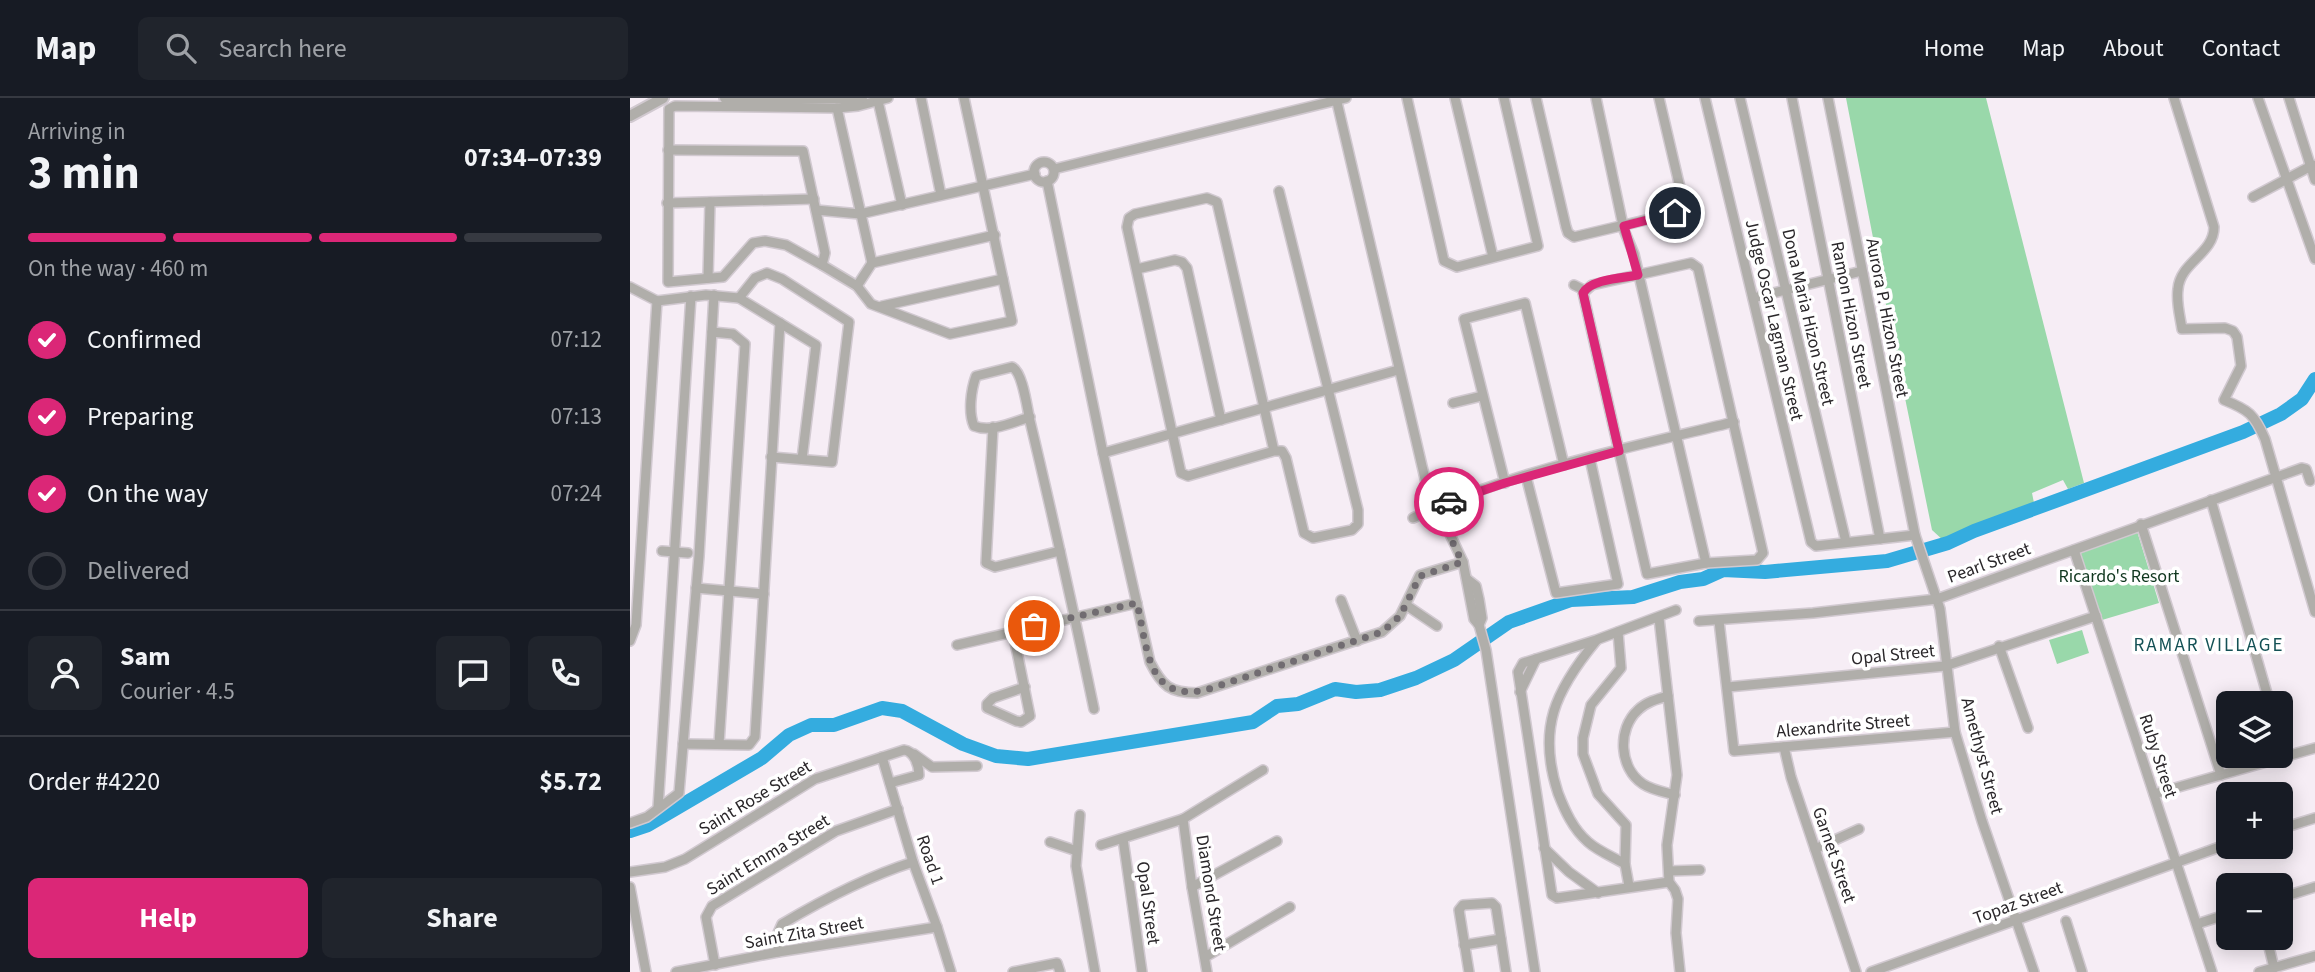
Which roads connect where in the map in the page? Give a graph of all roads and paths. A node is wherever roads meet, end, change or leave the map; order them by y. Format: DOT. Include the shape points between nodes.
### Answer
graph roads {
  1 [pos="663,98"];
  2 [pos="724,98"];
  3 [pos="862,98"];
  4 [pos="921,98"];
  5 [pos="964,98"];
  6 [pos="1407,98"];
  7 [pos="1455,98"];
  8 [pos="1504,98"];
  9 [pos="1536,98"];
  10 [pos="1596,98"];
  11 [pos="1659,98"];
  12 [pos="1705,98"];
  13 [pos="1740,98"];
  14 [pos="1792,98"];
  15 [pos="1828,98"];
  16 [pos="2174,98"];
  17 [pos="2258,98"];
  18 [pos="2289,98"];
  19 [pos="1339,99"];
  20 [pos="883,100"];
  21 [pos="837,108"];
  22 [pos="630,116"];
  23 [pos="668,150"];
  24 [pos="2313,165"];
  25 [pos="1054,169"];
  26 [pos="1035,174"];
  27 [pos="2286,180"];
  28 [pos="2315,180"];
  29 [pos="1046,181"];
  30 [pos="983,186"];
  31 [pos="1279,191"];
  32 [pos="941,195"];
  33 [pos="2253,197"];
  34 [pos="814,199"];
  35 [pos="710,202"];
  36 [pos="667,203"];
  37 [pos="902,205"];
  38 [pos="816,210"];
  39 [pos="860,214"];
  40 [pos="1624,226"];
  41 [pos="995,235"];
  42 [pos="1493,257"];
  43 [pos="2315,259"];
  44 [pos="872,262"];
  45 [pos="822,265"];
  46 [pos="1137,270"];
  47 [pos="1862,271"];
  48 [pos="1638,275"];
  49 [pos="708,278"];
  50 [pos="1003,279"];
  51 [pos="1828,279"];
  52 [pos="1574,285"];
  53 [pos="857,286"];
  54 [pos="630,287"];
  55 [pos="1584,289"];
  56 [pos="1786,290"];
  57 [pos="714,295"];
  58 [pos="691,296"];
  59 [pos="739,298"];
  60 [pos="1753,298"];
  61 [pos="657,301"];
  62 [pos="882,306"];
  63 [pos="780,323"];
  64 [pos="712,332"];
  65 [pos="1398,370"];
  66 [pos="1328,390"];
  67 [pos="1482,396"];
  68 [pos="1453,402"];
  69 [pos="1265,407"];
  70 [pos="1030,417"];
  71 [pos="1221,420"];
  72 [pos="1734,422"];
  73 [pos="993,427"];
  74 [pos="1172,435"];
  75 [pos="1677,436"];
  76 [pos="1274,451"];
  77 [pos="1619,451"];
  78 [pos="1103,453"];
  79 [pos="771,457"];
  80 [pos="802,459"];
  81 [pos="1590,459"];
  82 [pos="1564,465"];
  83 [pos="2277,476"];
  84 [pos="1525,477"];
  85 [pos="2310,481"];
  86 [pos="1505,483"];
  87 [pos="2211,500"];
  88 [pos="1436,507"];
  89 [pos="1413,518"];
  90 [pos="2141,524"];
  91 [pos="1880,539"];
  92 [pos="1916,539"];
  93 [pos="1846,542"];
  94 [pos="2074,550"];
  95 [pos="662,551"];
  96 [pos="1059,551"];
  97 [pos="675,552"];
  98 [pos="688,553"];
  99 [pos="1462,562"];
  100 [pos="1706,563"];
  101 [pos="696,588"];
  102 [pos="729,591"];
  103 [pos="764,594"];
  104 [pos="1937,599"];
  105 [pos="1341,600"];
  106 [pos="1137,603"];
  107 [pos="1406,605"];
  108 [pos="1676,610"];
  109 [pos="2315,612"];
  110 [pos="2096,616"];
  111 [pos="1074,617"];
  112 [pos="1659,618"];
  113 [pos="1699,621"];
  114 [pos="1719,621"];
  115 [pos="1437,626"];
  116 [pos="1013,632"];
  117 [pos="1618,632"];
  118 [pos="1596,640"];
  119 [pos="630,641"];
  120 [pos="1357,642"];
  121 [pos="957,645"];
  122 [pos="1999,646"];
  123 [pos="1945,666"];
  124 [pos="1025,687"];
  125 [pos="1728,687"];
  126 [pos="2266,691"];
  127 [pos="1668,696"];
  128 [pos="1094,709"];
  129 [pos="2028,729"];
  130 [pos="1955,732"];
  131 [pos="683,744"];
  132 [pos="719,744"];
  133 [pos="1784,747"];
  134 [pos="2315,748"];
  135 [pos="912,753"];
  136 [pos="2293,755"];
  137 [pos="882,757"];
  138 [pos="1549,763"];
  139 [pos="1531,765"];
  140 [pos="977,766"];
  141 [pos="2246,768"];
  142 [pos="1263,771"];
  143 [pos="2221,775"];
  144 [pos="890,783"];
  145 [pos="2154,794"];
  146 [pos="1675,795"];
  147 [pos="658,808"];
  148 [pos="898,809"];
  149 [pos="1080,814"];
  150 [pos="2315,818"];
  151 [pos="1183,819"];
  152 [pos="630,823"];
  153 [pos="2293,825"];
  154 [pos="1859,829"];
  155 [pos="1123,839"];
  156 [pos="1277,841"];
  157 [pos="1050,842"];
  158 [pos="1101,845"];
  159 [pos="1544,848"];
  160 [pos="1815,849"];
  161 [pos="2216,849"];
  162 [pos="1077,851"];
  163 [pos="2176,861"];
  164 [pos="913,862"];
  165 [pos="1625,864"];
  166 [pos="1700,870"];
  167 [pos="630,872"];
  168 [pos="1669,876"];
  169 [pos="630,887"];
  170 [pos="1192,887"];
  171 [pos="1629,887"];
  172 [pos="2315,887"];
  173 [pos="1598,893"];
  174 [pos="2293,894"];
  175 [pos="1290,906"];
  176 [pos="2216,918"];
  177 [pos="2016,921"];
  178 [pos="2066,921"];
  179 [pos="2197,924"];
  180 [pos="937,927"];
  181 [pos="1501,939"];
  182 [pos="1464,945"];
  183 [pos="2270,950"];
  184 [pos="778,952"];
  185 [pos="2315,956"];
  186 [pos="1205,957"];
  187 [pos="715,965"];
  188 [pos="1058,967"];
  189 [pos="2274,968"];
  190 [pos="646,972"];
  191 [pos="676,972"];
  192 [pos="951,972"];
  193 [pos="1013,972"];
  194 [pos="1094,972"];
  195 [pos="1142,972"];
  196 [pos="1207,972"];
  197 [pos="1469,972"];
  198 [pos="1506,972"];
  199 [pos="1535,972"];
  200 [pos="1680,972"];
  201 [pos="1856,972"];
  202 [pos="1871,972"];
  203 [pos="2034,972"];
  204 [pos="2082,972"];
  205 [pos="2212,972"];
  206 [pos="2259,972"];
  1 -- 22 [label="street"];
  2 -- 3 [label="street"];
  4 -- 32 [label="street"];
  5 -- 30 [label="street"];
  6 -- 42 [label="street" via="1444,261 1457,267"];
  7 -- 42 [label="street"];
  8 -- 42 [label="street" via="1538,246"];
  9 -- 40 [label="street" via="1568,233 1578,236"];
  10 -- 40 [label="street"];
  11 -- 40 [label="street" via="1682,209"];
  12 -- 60 [label="street, Judge Oscar Lagman Street"];
  13 -- 56 [label="street, Dona Maria Hizon Street"];
  14 -- 51 [label="street, Ramon Hizon Street"];
  15 -- 47 [label="street, Aurora P. Hizon Street"];
  16 -- 83 [label="street" via="2214,227 2211,242 2186,270 2178,288 2182,329 2225,328 2237,337 2241,366 2224,400 2256,418"];
  17 -- 27 [label="street"];
  18 -- 24 [label="street"];
  19 -- 25 [label="street"];
  19 -- 65 [label="street"];
  20 -- 21 [label="street"];
  20 -- 37 [label="street"];
  21 -- 23 [label="street" via="675,106 669,109"];
  21 -- 39 [label="street"];
  23 -- 34 [label="street" via="803,151"];
  23 -- 36 [label="street"];
  24 -- 27 [label="street"];
  24 -- 28 [label="street"];
  25 -- 26 [label="street" via="1044,162 1036,165"];
  25 -- 29 [label="street"];
  26 -- 29 [label="street"];
  26 -- 30 [label="street"];
  27 -- 33 [label="street"];
  27 -- 43 [label="street"];
  29 -- 78 [label="street"];
  30 -- 32 [label="street"];
  30 -- 41 [label="street"];
  31 -- 66 [label="street"];
  32 -- 37 [label="street"];
  34 -- 35 [label="street"];
  34 -- 38 [label="street"];
  35 -- 36 [label="street"];
  35 -- 49 [label="street"];
  36 -- 49 [label="street" via="668,282"];
  37 -- 39 [label="street"];
  38 -- 39 [label="street"];
  38 -- 45 [label="street" via="825,253"];
  39 -- 44 [label="street"];
  40 -- 48 [label="street"];
  41 -- 44 [label="street"];
  41 -- 50 [label="street"];
  44 -- 53 [label="street"];
  45 -- 49 [label="street" via="786,245 758,240 727,275"];
  45 -- 53 [label="street"];
  46 -- 69 [label="street" via="1127,227 1131,215 1207,198 1217,202"];
  46 -- 71 [label="street" via="1175,260 1187,268"];
  46 -- 74 [label="street"];
  47 -- 51 [label="street"];
  47 -- 92 [label="street, Aurora P. Hizon Street"];
  48 -- 55 [label="street"];
  48 -- 72 [label="street" via="1691,263 1698,268"];
  48 -- 75 [label="street"];
  50 -- 62 [label="street"];
  50 -- 62 [label="street" via="1012,321 950,334"];
  51 -- 56 [label="street"];
  51 -- 91 [label="street, Ramon Hizon Street"];
  52 -- 55 [label="street"];
  53 -- 62 [label="street" via="871,304"];
  54 -- 61 [label="street"];
  55 -- 77 [label="street" via="1582,297"];
  56 -- 60 [label="street"];
  56 -- 93 [label="street, Dona Maria Hizon Street"];
  57 -- 58 [label="street"];
  57 -- 59 [label="street"];
  57 -- 64 [label="street"];
  58 -- 61 [label="street"];
  58 -- 97 [label="street"];
  59 -- 63 [label="street"];
  59 -- 80 [label="street" via="755,278 767,273 849,322 832,463"];
  60 -- 93 [label="street, Judge Oscar Lagman Street" via="1811,542 1816,546"];
  61 -- 119 [label="street" via="636,625"];
  63 -- 79 [label="street"];
  63 -- 80 [label="street" via="816,345"];
  64 -- 101 [label="street"];
  64 -- 102 [label="street" via="733,334 745,344"];
  65 -- 66 [label="street"];
  65 -- 88 [label="street"];
  66 -- 69 [label="street"];
  66 -- 76 [label="street" via="1358,510 1355,528 1313,538 1306,535 1284,453"];
  67 -- 68 [label="street"];
  67 -- 82 [label="street" via="1464,319 1525,303"];
  67 -- 86 [label="street"];
  69 -- 71 [label="street"];
  69 -- 76 [label="street"];
  70 -- 73 [label="street"];
  70 -- 73 [label="street" via="1015,368 982,373 973,386 972,422 982,429"];
  70 -- 96 [label="street"];
  71 -- 74 [label="street"];
  72 -- 75 [label="street"];
  72 -- 100 [label="street" via="1763,554 1757,560"];
  73 -- 96 [label="street" via="986,563 995,567"];
  74 -- 76 [label="street" via="1181,472 1187,476"];
  74 -- 78 [label="street"];
  75 -- 77 [label="street"];
  75 -- 100 [label="street"];
  77 -- 81 [label="street"];
  77 -- 100 [label="street" via="1647,574"];
  78 -- 106 [label="street"];
  79 -- 80 [label="street"];
  79 -- 103 [label="street"];
  81 -- 82 [label="street"];
  81 -- 84 [label="street" via="1618,584 1556,593"];
  82 -- 84 [label="street"];
  83 -- 85 [label="street, Pearl Street" via="2304,468"];
  83 -- 87 [label="street, Pearl Street"];
  83 -- 109 [label="street"];
  84 -- 86 [label="street"];
  86 -- 88 [label="street"];
  87 -- 90 [label="street, Pearl Street"];
  87 -- 126 [label="street"];
  88 -- 89 [label="street"];
  88 -- 99 [label="street"];
  90 -- 94 [label="street, Pearl Street"];
  90 -- 143 [label="street"];
  91 -- 92 [label="street"];
  91 -- 93 [label="street"];
  92 -- 104 [label="street, Amethyst Street"];
  94 -- 104 [label="street, Pearl Street"];
  94 -- 110 [label="street, Ruby Street"];
  95 -- 97 [label="street"];
  96 -- 111 [label="street"];
  97 -- 98 [label="street"];
  97 -- 147 [label="street"];
  99 -- 107 [label="street" via="1420,576"];
  99 -- 199 [label="street" via="1479,599"];
  101 -- 102 [label="street"];
  101 -- 131 [label="street"];
  102 -- 103 [label="street"];
  102 -- 132 [label="street"];
  103 -- 132 [label="street" via="755,737 749,745"];
  104 -- 114 [label="street, Pearl Street"];
  104 -- 123 [label="street, Amethyst Street"];
  105 -- 120 [label="street"];
  106 -- 111 [label="street"];
  106 -- 120 [label="street" via="1157,676 1168,688 1184,693"];
  107 -- 115 [label="street"];
  107 -- 120 [label="street" via="1388,628"];
  108 -- 112 [label="street"];
  110 -- 122 [label="street, Opal Street"];
  110 -- 145 [label="street, Ruby Street"];
  111 -- 116 [label="street"];
  111 -- 128 [label="street"];
  112 -- 117 [label="street"];
  112 -- 127 [label="street"];
  113 -- 114 [label="street, Pearl Street"];
  114 -- 125 [label="street"];
  116 -- 121 [label="street"];
  116 -- 124 [label="street"];
  117 -- 118 [label="street"];
  117 -- 165 [label="street" via="1621,668 1591,705 1583,754 1598,794 1626,825"];
  118 -- 138 [label="street" via="1566,680 1551,716"];
  118 -- 139 [label="street" via="1520,666"];
  122 -- 123 [label="street, Opal Street"];
  122 -- 129 [label="street"];
  123 -- 125 [label="street, Opal Street"];
  123 -- 130 [label="street, Amethyst Street"];
  124 -- 124 [label="street" via="1030,716 1024,720 987,708 993,698"];
  125 -- 133 [label="street, Alexandrite Street" via="1734,751"];
  127 -- 146 [label="street"];
  127 -- 146 [label="street" via="1636,711 1627,725 1623,747 1641,783"];
  130 -- 133 [label="street, Alexandrite Street"];
  130 -- 177 [label="street, Amethyst Street"];
  131 -- 132 [label="street"];
  131 -- 147 [label="street" via="679,793"];
  133 -- 160 [label="street, Garnet Street"];
  134 -- 136 [label="street"];
  135 -- 137 [label="street, Saint Rose Street" via="904,750"];
  135 -- 140 [label="street" via="932,768"];
  135 -- 144 [label="street" via="917,777"];
  137 -- 144 [label="street, Road 1"];
  137 -- 167 [label="street, Saint Rose Street" via="815,779 685,859"];
  138 -- 139 [label="street"];
  138 -- 165 [label="street" via="1570,821 1590,844"];
  139 -- 159 [label="street"];
  141 -- 143 [label="street"];
  142 -- 151 [label="street"];
  143 -- 145 [label="street"];
  144 -- 148 [label="street, Road 1"];
  145 -- 163 [label="street, Ruby Street"];
  146 -- 168 [label="street" via="1667,845"];
  147 -- 152 [label="street"];
  148 -- 164 [label="street, Road 1"];
  148 -- 187 [label="street, Saint Emma Street" via="836,831 712,906 706,917"];
  149 -- 162 [label="street"];
  150 -- 153 [label="street"];
  151 -- 155 [label="street"];
  151 -- 170 [label="street, Diamond Street"];
  154 -- 160 [label="street"];
  155 -- 158 [label="street"];
  155 -- 195 [label="street, Opal Street"];
  156 -- 170 [label="street"];
  157 -- 162 [label="street"];
  159 -- 173 [label="street"];
  159 -- 173 [label="street" via="1552,895"];
  160 -- 201 [label="street, Garnet Street"];
  161 -- 163 [label="street, Topaz Street"];
  162 -- 194 [label="street"];
  163 -- 177 [label="street, Topaz Street"];
  163 -- 179 [label="street, Ruby Street"];
  164 -- 180 [label="street, Road 1"];
  164 -- 184 [label="street" via="848,887 782,924"];
  165 -- 171 [label="street"];
  166 -- 168 [label="street"];
  168 -- 171 [label="street"];
  168 -- 200 [label="street" via="1678,899"];
  169 -- 190 [label="street"];
  170 -- 186 [label="street, Diamond Street"];
  171 -- 173 [label="street"];
  172 -- 174 [label="street"];
  175 -- 186 [label="street"];
  176 -- 179 [label="street"];
  177 -- 202 [label="street, Topaz Street"];
  177 -- 203 [label="street, Amethyst Street"];
  178 -- 204 [label="street"];
  179 -- 205 [label="street, Ruby Street"];
  180 -- 184 [label="street, Saint Zita Street"];
  180 -- 192 [label="street, Road 1"];
  181 -- 182 [label="street"];
  181 -- 182 [label="street" via="1494,903 1463,905 1458,914"];
  181 -- 198 [label="street"];
  182 -- 197 [label="street"];
  183 -- 189 [label="street"];
  184 -- 187 [label="street, Saint Zita Street"];
  185 -- 189 [label="street"];
  186 -- 196 [label="street, Diamond Street"];
  187 -- 191 [label="street, Saint Zita Street"];
  188 -- 193 [label="street"];
  189 -- 206 [label="street"];
}
